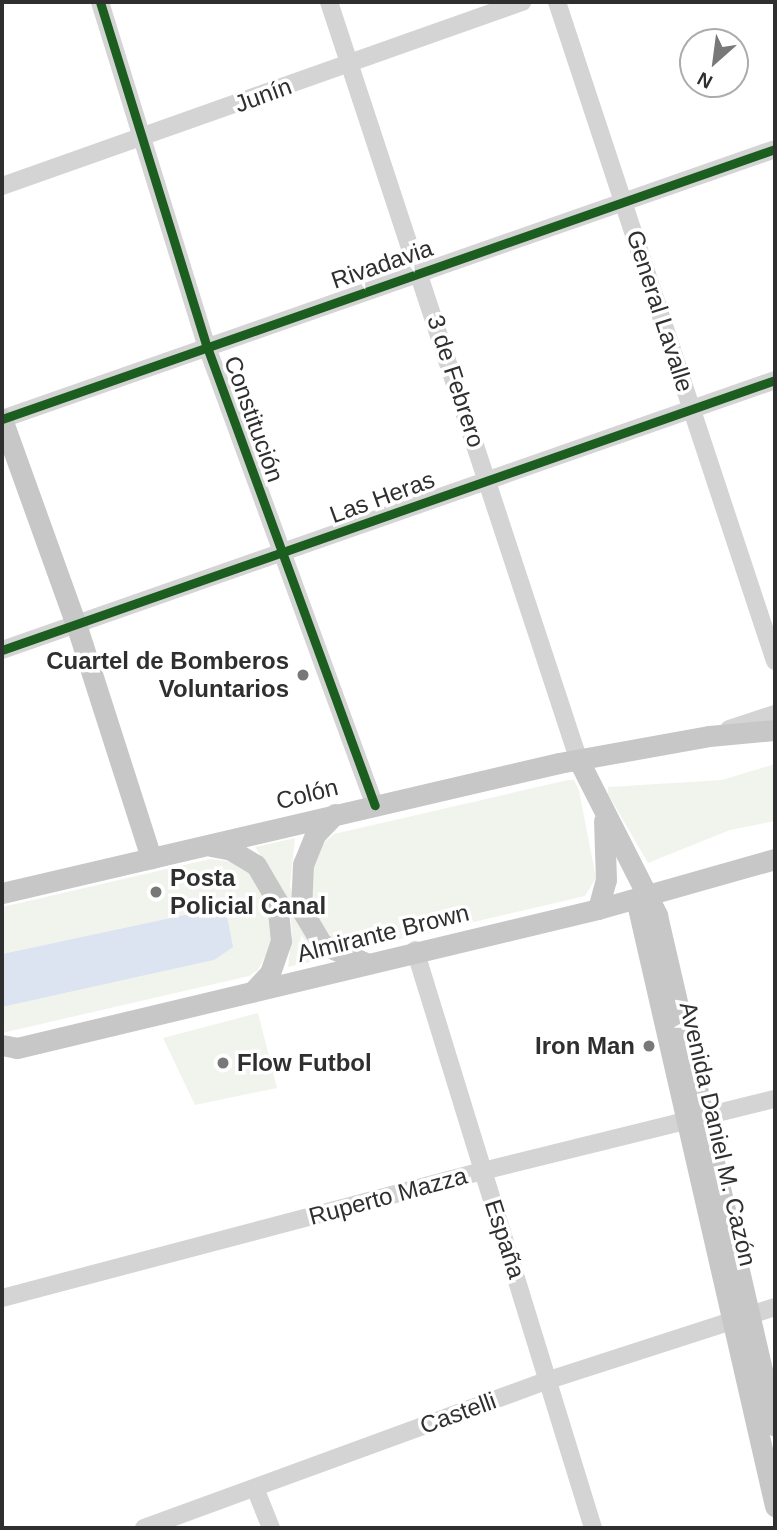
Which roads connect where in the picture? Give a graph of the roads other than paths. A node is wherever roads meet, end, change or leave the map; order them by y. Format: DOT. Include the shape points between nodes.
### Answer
graph roads {
  1 [pos="100,2"];
  2 [pos="330,2"];
  3 [pos="522,2"];
  4 [pos="557,2"];
  5 [pos="350,64"];
  6 [pos="145,138"];
  7 [pos="775,149"];
  8 [pos="2,186"];
  9 [pos="623,202"];
  10 [pos="421,270"];
  11 [pos="207,347"];
  12 [pos="775,380"];
  13 [pos="692,407"];
  14 [pos="2,419"];
  15 [pos="488,478"];
  16 [pos="283,553"];
  17 [pos="76,624"];
  18 [pos="2,650"];
  19 [pos="775,661"];
  20 [pos="775,714"];
  21 [pos="775,730"];
  22 [pos="709,736"];
  23 [pos="579,761"];
  24 [pos="375,805"];
  25 [pos="335,814"];
  26 [pos="603,814"];
  27 [pos="210,845"];
  28 [pos="150,858"];
  29 [pos="775,859"];
  30 [pos="2,893"];
  31 [pos="642,897"];
  32 [pos="598,909"];
  33 [pos="415,950"];
  34 [pos="366,963"];
  35 [pos="253,991"];
  36 [pos="7,1048"];
  37 [pos="775,1099"];
  38 [pos="695,1117"];
  39 [pos="483,1171"];
  40 [pos="2,1298"];
  41 [pos="775,1307"];
  42 [pos="743,1316"];
  43 [pos="549,1380"];
  44 [pos="775,1426"];
  45 [pos="255,1488"];
  46 [pos="775,1506"];
  47 [pos="175,1523"];
  48 [pos="144,1528"];
  49 [pos="271,1528"];
  50 [pos="593,1528"];
  1 -- 6 [label="street, Constitución"];
  2 -- 5 [label="street, 3 de Febrero"];
  3 -- 5 [label="street, Junín"];
  4 -- 9 [label="street, General Lavalle"];
  5 -- 6 [label="street, Junín"];
  5 -- 10 [label="street, 3 de Febrero"];
  6 -- 8 [label="street, Junín"];
  6 -- 11 [label="street, Constitución"];
  7 -- 9 [label="street, Rivadavia"];
  9 -- 10 [label="street, Rivadavia"];
  9 -- 13 [label="street, General Lavalle"];
  10 -- 11 [label="street, Rivadavia"];
  10 -- 15 [label="street, 3 de Febrero"];
  11 -- 14 [label="street, Rivadavia"];
  11 -- 16 [label="street, Constitución"];
  12 -- 13 [label="street, Las Heras"];
  13 -- 15 [label="street, Las Heras"];
  13 -- 19 [label="street, General Lavalle"];
  14 -- 17 [label="main road"];
  15 -- 16 [label="street, Las Heras"];
  15 -- 23 [label="street, 3 de Febrero"];
  16 -- 17 [label="street, Las Heras"];
  16 -- 24 [label="street, Constitución"];
  17 -- 18 [label="street, Las Heras"];
  17 -- 28 [label="main road"];
  20 -- 22 [label="street, Colón"];
  21 -- 22 [label="main road, Colón"];
  22 -- 23 [label="main road, Colón"];
  23 -- 24 [label="main road, Colón"];
  23 -- 26 [label="main road, Avenida Daniel M. Cazón"];
  24 -- 25 [label="main road, Colón"];
  25 -- 27 [label="main road, Colón"];
  25 -- 34 [label="main road" via="315,835 303,864 301,909 322,944"];
  26 -- 31 [label="main road, Avenida Daniel M. Cazón"];
  26 -- 32 [label="main road" via="606,880"];
  27 -- 28 [label="main road, Colón"];
  27 -- 35 [label="main road" via="231,850 256,865 276,901 278,951 270,972"];
  28 -- 30 [label="main road, Colón"];
  29 -- 31 [label="main road, Almirante Brown"];
  31 -- 32 [label="main road, Almirante Brown"];
  31 -- 38 [label="main road, Avenida Daniel M. Cazón"];
  32 -- 33 [label="main road, Almirante Brown"];
  33 -- 34 [label="main road, Almirante Brown"];
  33 -- 39 [label="street, España"];
  34 -- 35 [label="main road, Almirante Brown"];
  35 -- 36 [label="main road, Almirante Brown"];
  37 -- 38 [label="street, Ruperto Mazza"];
  38 -- 39 [label="street, Ruperto Mazza"];
  38 -- 42 [label="main road, Avenida Daniel M. Cazón"];
  39 -- 40 [label="street, Ruperto Mazza"];
  39 -- 43 [label="street, España"];
  41 -- 42 [label="street, Castelli"];
  42 -- 43 [label="street, Castelli"];
  42 -- 44 [label="main road, Avenida Daniel M. Cazón"];
  42 -- 46 [label="main road, Avenida Daniel M. Cazón"];
  43 -- 45 [label="street, Castelli"];
  43 -- 50 [label="street, España"];
  45 -- 47 [label="street, Castelli"];
  45 -- 49 [label="street"];
  47 -- 48 [label="street, Castelli"];
}
